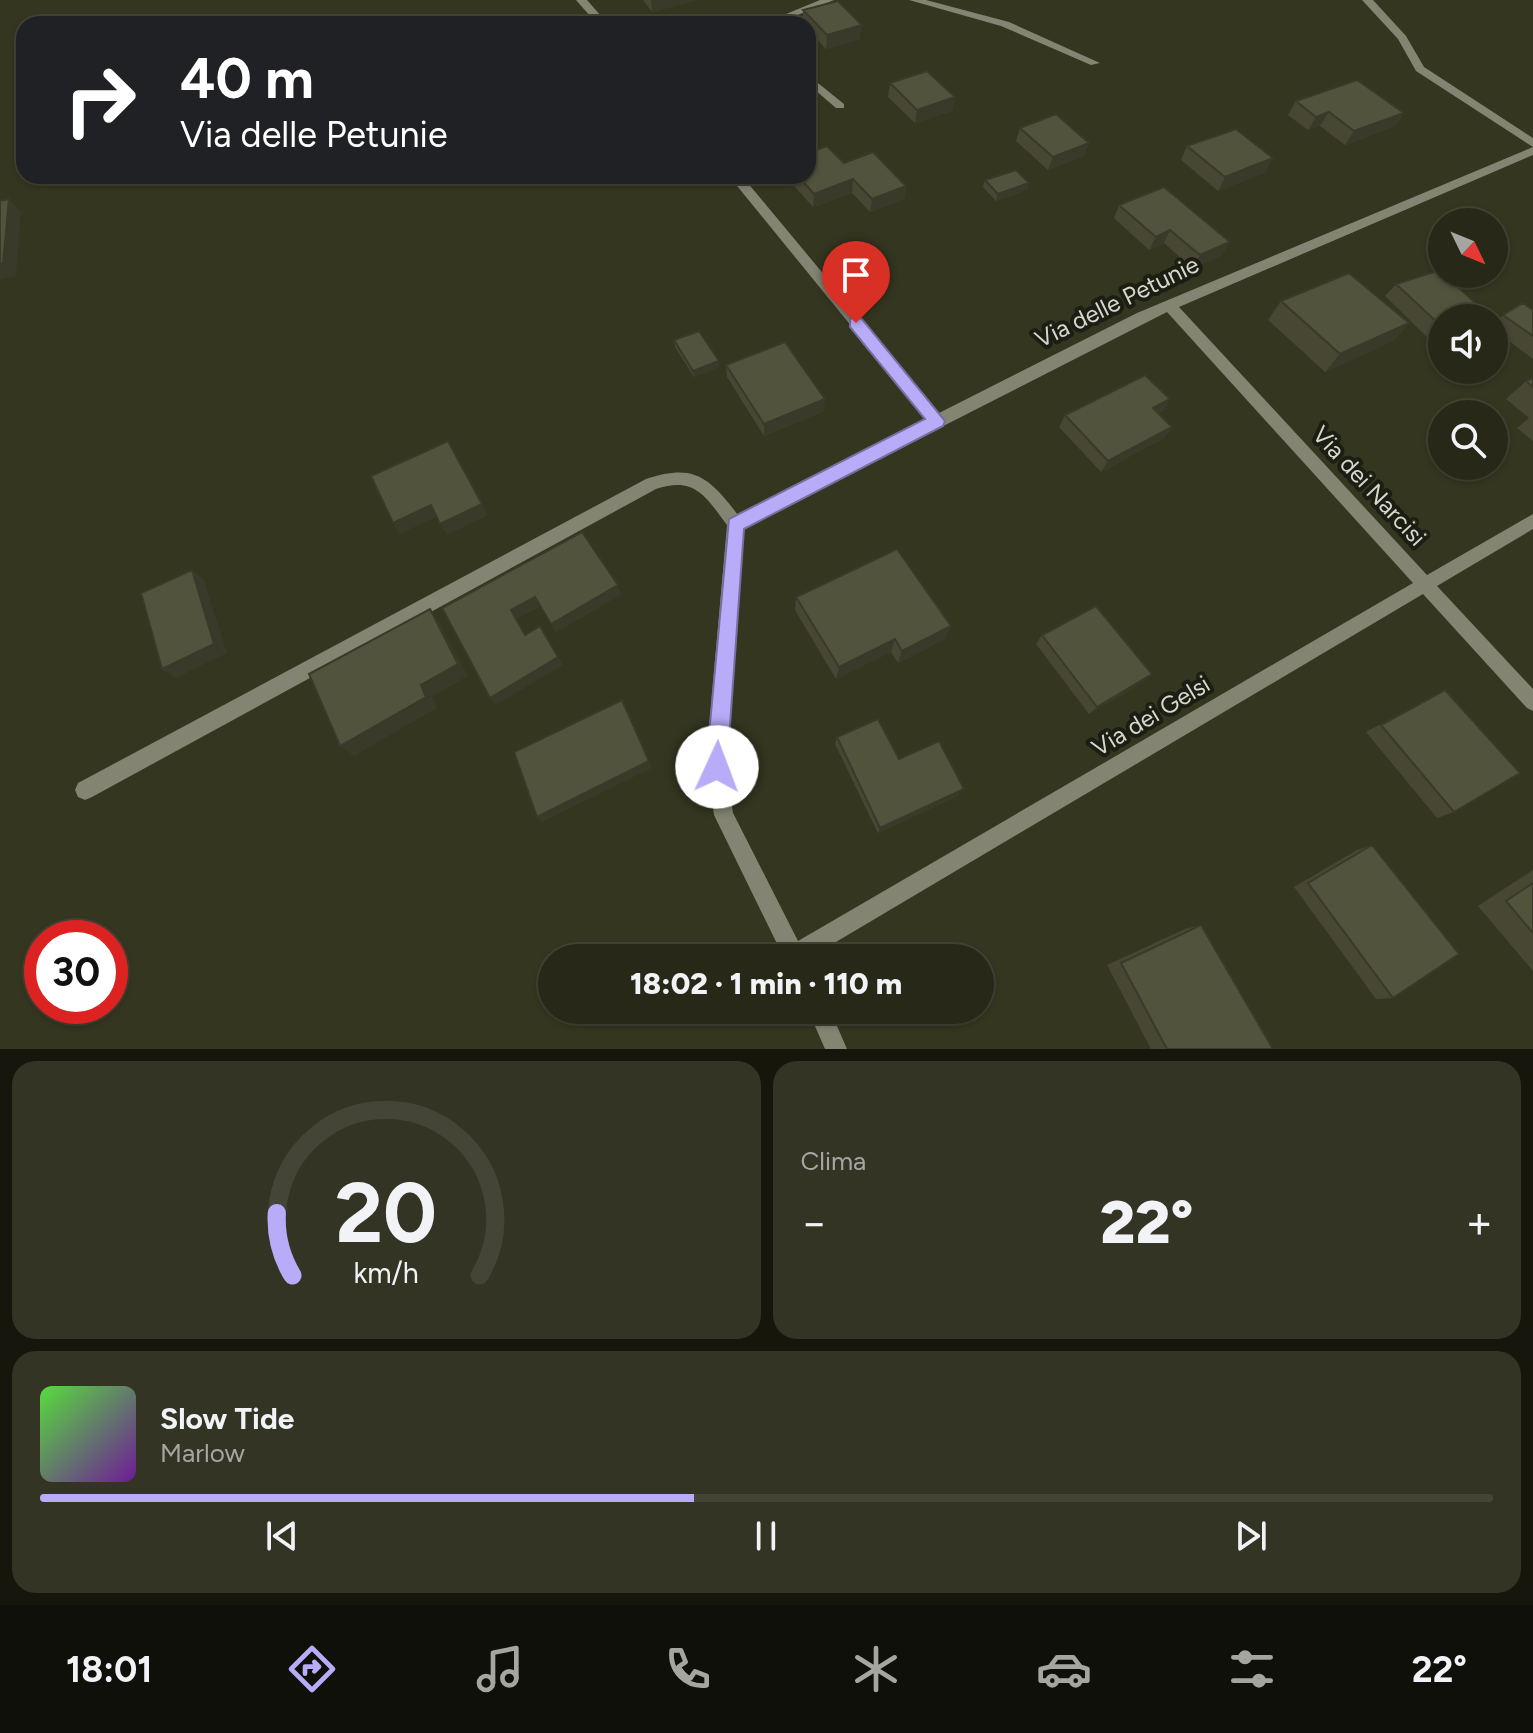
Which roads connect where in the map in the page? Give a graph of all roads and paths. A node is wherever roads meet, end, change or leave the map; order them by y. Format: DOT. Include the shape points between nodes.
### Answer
graph roads {
  1 [pos="581,0"];
  2 [pos="829,0"];
  3 [pos="914,0"];
  4 [pos="1367,0"];
  5 [pos="596,16"];
  6 [pos="788,16"];
  7 [pos="1095,63"];
  8 [pos="816,86"];
  9 [pos="840,106"];
  10 [pos="1533,143"];
  11 [pos="1533,151"];
  12 [pos="742,184"];
  13 [pos="1169,305"];
  14 [pos="937,421"];
  15 [pos="1533,521"];
  16 [pos="735,524"];
  17 [pos="1425,582"];
  18 [pos="1533,702"];
  19 [pos="85,790"];
  20 [pos="789,944"];
  21 [pos="815,944"];
  22 [pos="825,1024"];
  23 [pos="836,1049"];
  1 -- 5 [label="street"];
  2 -- 6 [label="street"];
  3 -- 7 [label="street" via="1005,24"];
  4 -- 10 [label="street" via="1397,32 1420,69"];
  8 -- 9 [label="street"];
  11 -- 13 [label="street, Via delle Petunie"];
  12 -- 14 [label="street"];
  13 -- 14 [label="street, Via delle Petunie"];
  13 -- 17 [label="street, Via dei Narcisi"];
  14 -- 16 [label="street, Via delle Petunie"];
  15 -- 17 [label="street, Via dei Gelsi"];
  16 -- 19 [label="street" via="698,480 664,479"];
  16 -- 20 [label="street" via="717,740 719,792 733,836"];
  17 -- 18 [label="street, Via dei Narcisi"];
  17 -- 21 [label="street, Via dei Gelsi"];
  22 -- 23 [label="street"];
}
